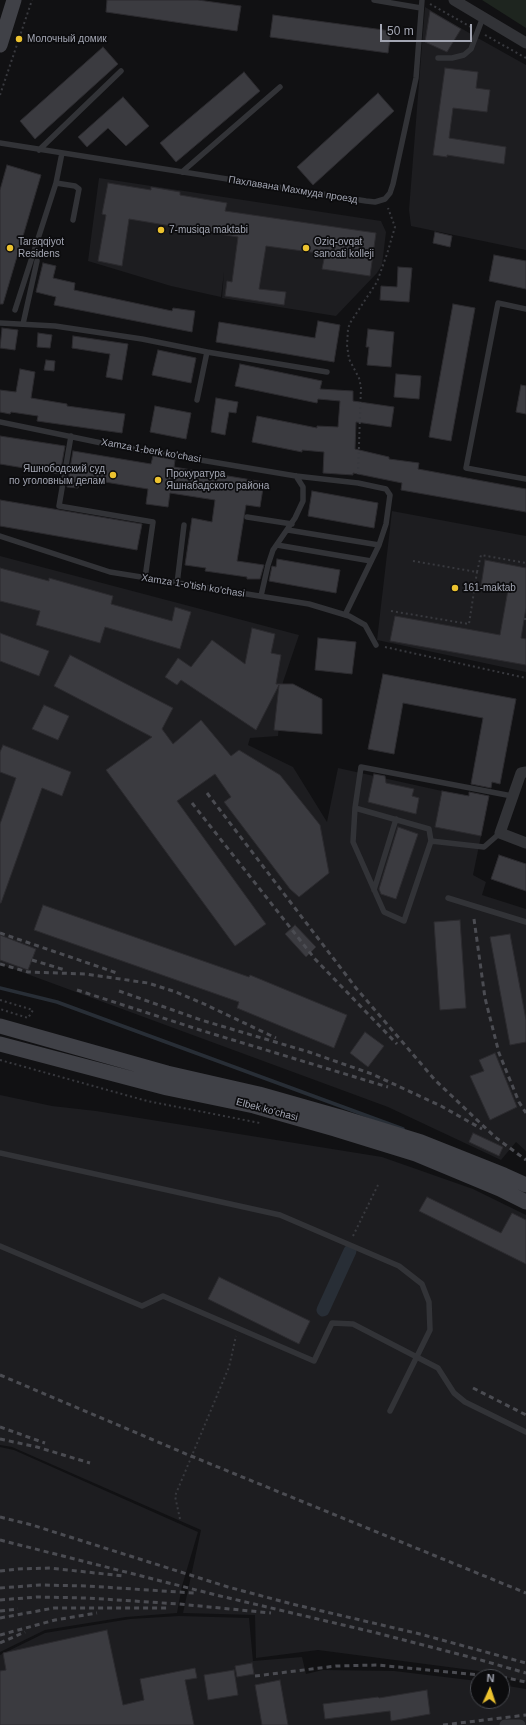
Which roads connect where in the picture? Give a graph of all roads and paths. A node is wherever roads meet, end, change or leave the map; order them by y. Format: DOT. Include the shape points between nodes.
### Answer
graph roads {
  1 [pos="14,0"];
  2 [pos="32,0"];
  3 [pos="374,0"];
  4 [pos="422,0"];
  5 [pos="454,0"];
  6 [pos="421,8"];
  7 [pos="483,17"];
  8 [pos="526,43"];
  9 [pos="0,46"];
  10 [pos="438,58"];
  11 [pos="121,71"];
  12 [pos="280,87"];
  13 [pos="0,95"];
  14 [pos="0,143"];
  15 [pos="39,150"];
  16 [pos="62,153"];
  17 [pos="182,172"];
  18 [pos="56,182"];
  19 [pos="385,199"];
  20 [pos="73,220"];
  21 [pos="37,261"];
  22 [pos="526,309"];
  23 [pos="15,310"];
  24 [pos="0,323"];
  25 [pos="23,324"];
  26 [pos="206,352"];
  27 [pos="327,372"];
  28 [pos="197,400"];
  29 [pos="0,422"];
  30 [pos="71,436"];
  31 [pos="296,476"];
  32 [pos="526,479"];
  33 [pos="358,483"];
  34 [pos="247,517"];
  35 [pos="292,524"];
  36 [pos="184,526"];
  37 [pos="288,530"];
  38 [pos="0,536"];
  39 [pos="277,545"];
  40 [pos="379,545"];
  41 [pos="371,561"];
  42 [pos="413,561"];
  43 [pos="526,563"];
  44 [pos="477,572"];
  45 [pos="145,578"];
  46 [pos="177,584"];
  47 [pos="261,596"];
  48 [pos="390,611"];
  49 [pos="345,615"];
  50 [pos="376,645"];
  51 [pos="526,678"];
  52 [pos="526,772"];
  53 [pos="512,796"];
  54 [pos="355,808"];
  55 [pos="396,819"];
  56 [pos="500,833"];
  57 [pos="431,841"];
  58 [pos="526,843"];
  59 [pos="374,890"];
  60 [pos="448,898"];
  61 [pos="526,922"];
  62 [pos="0,1000"];
  63 [pos="0,1009"];
  64 [pos="0,1026"];
  65 [pos="0,1044"];
  66 [pos="0,1060"];
  67 [pos="264,1124"];
  68 [pos="0,1154"];
  69 [pos="378,1185"];
  70 [pos="526,1186"];
  71 [pos="526,1202"];
  72 [pos="349,1244"];
  73 [pos="0,1246"];
  74 [pos="237,1327"];
  75 [pos="418,1357"];
  76 [pos="390,1411"];
  77 [pos="526,1432"];
  78 [pos="180,1519"];
  79 [pos="505,1725"];
  80 [pos="520,1725"];
  1 -- 9 [label="main road"];
  2 -- 13 [label="path"];
  3 -- 6 [label="lane"];
  4 -- 6 [label="lane"];
  5 -- 7 [label="street"];
  6 -- 19 [label="lane" via="416,78 393,184"];
  7 -- 8 [label="street"];
  7 -- 10 [label="lane" via="472,49 464,55"];
  11 -- 15 [label="lane"];
  12 -- 17 [label="lane"];
  14 -- 15 [label="lane, Пахлавана Махмуда проезд"];
  15 -- 16 [label="lane, Пахлавана Махмуда проезд"];
  16 -- 17 [label="lane, Пахлавана Махмуда проезд"];
  16 -- 18 [label="lane"];
  17 -- 19 [label="lane, Пахлавана Махмуда проезд" via="366,201"];
  18 -- 20 [label="lane" via="79,189"];
  18 -- 23 [label="lane"];
  19 -- 33 [label="path" via="395,227 378,282 348,329 349,359 361,387"];
  21 -- 25 [label="lane"];
  22 -- 32 [label="lane" via="498,304 466,468"];
  24 -- 25 [label="lane"];
  25 -- 26 [label="lane" via="55,326 142,339"];
  26 -- 27 [label="lane"];
  26 -- 28 [label="lane"];
  29 -- 30 [label="lane, Xamza 1-berk ko'chasi"];
  30 -- 31 [label="lane, Xamza 1-berk ko'chasi"];
  30 -- 45 [label="lane" via="59,506 153,522"];
  31 -- 33 [label="lane, Xamza 1-berk ko'chasi"];
  31 -- 35 [label="lane" via="303,487 303,501"];
  33 -- 40 [label="lane, Xamza 1-berk ko'chasi" via="386,489 390,495 386,524"];
  34 -- 35 [label="lane"];
  35 -- 37 [label="lane"];
  36 -- 46 [label="lane"];
  37 -- 39 [label="lane"];
  37 -- 40 [label="lane"];
  38 -- 45 [label="lane, Xamza 1-o'tish ko'chasi" via="110,572"];
  39 -- 41 [label="lane"];
  39 -- 47 [label="lane" via="268,565"];
  40 -- 41 [label="lane, Xamza 1-berk ko'chasi"];
  41 -- 49 [label="lane, Xamza 1-berk ko'chasi"];
  42 -- 44 [label="path"];
  43 -- 44 [label="path" via="481,554"];
  44 -- 48 [label="path" via="469,624"];
  45 -- 46 [label="lane, Xamza 1-o'tish ko'chasi"];
  46 -- 47 [label="lane, Xamza 1-o'tish ko'chasi"];
  47 -- 49 [label="lane, Xamza 1-o'tish ko'chasi" via="309,604"];
  49 -- 50 [label="lane, Xamza 1-o'tish ko'chasi" via="365,625"];
  50 -- 51 [label="path"];
  52 -- 53 [label="street" via="521,773"];
  53 -- 54 [label="lane" via="361,767"];
  53 -- 56 [label="street"];
  54 -- 55 [label="lane"];
  54 -- 59 [label="lane" via="353,842"];
  55 -- 57 [label="lane" via="429,829"];
  55 -- 59 [label="lane"];
  56 -- 57 [label="lane" via="484,847"];
  56 -- 58 [label="street"];
  57 -- 59 [label="lane" via="404,921 384,912"];
  60 -- 61 [label="lane"];
  62 -- 63 [label="path" via="33,1010 28,1018"];
  64 -- 70 [label="main road, Elbek ko'chasi" via="167,1074 259,1094 340,1117 421,1142"];
  65 -- 71 [label="main road, Elbek ko'chasi" via="160,1086 254,1106 335,1129 416,1154"];
  66 -- 67 [label="path" via="147,1101"];
  68 -- 72 [label="lane" via="280,1215"];
  69 -- 72 [label="path"];
  72 -- 75 [label="lane" via="399,1266 422,1284 430,1302 430,1330"];
  73 -- 74 [label="lane" via="142,1306 163,1296"];
  74 -- 75 [label="lane" via="314,1361 332,1323 353,1324"];
  74 -- 78 [label="path" via="229,1367 175,1496"];
  75 -- 76 [label="lane"];
  75 -- 77 [label="lane" via="438,1368 454,1393 465,1402"];
  79 -- 80 [label="street"];
}
